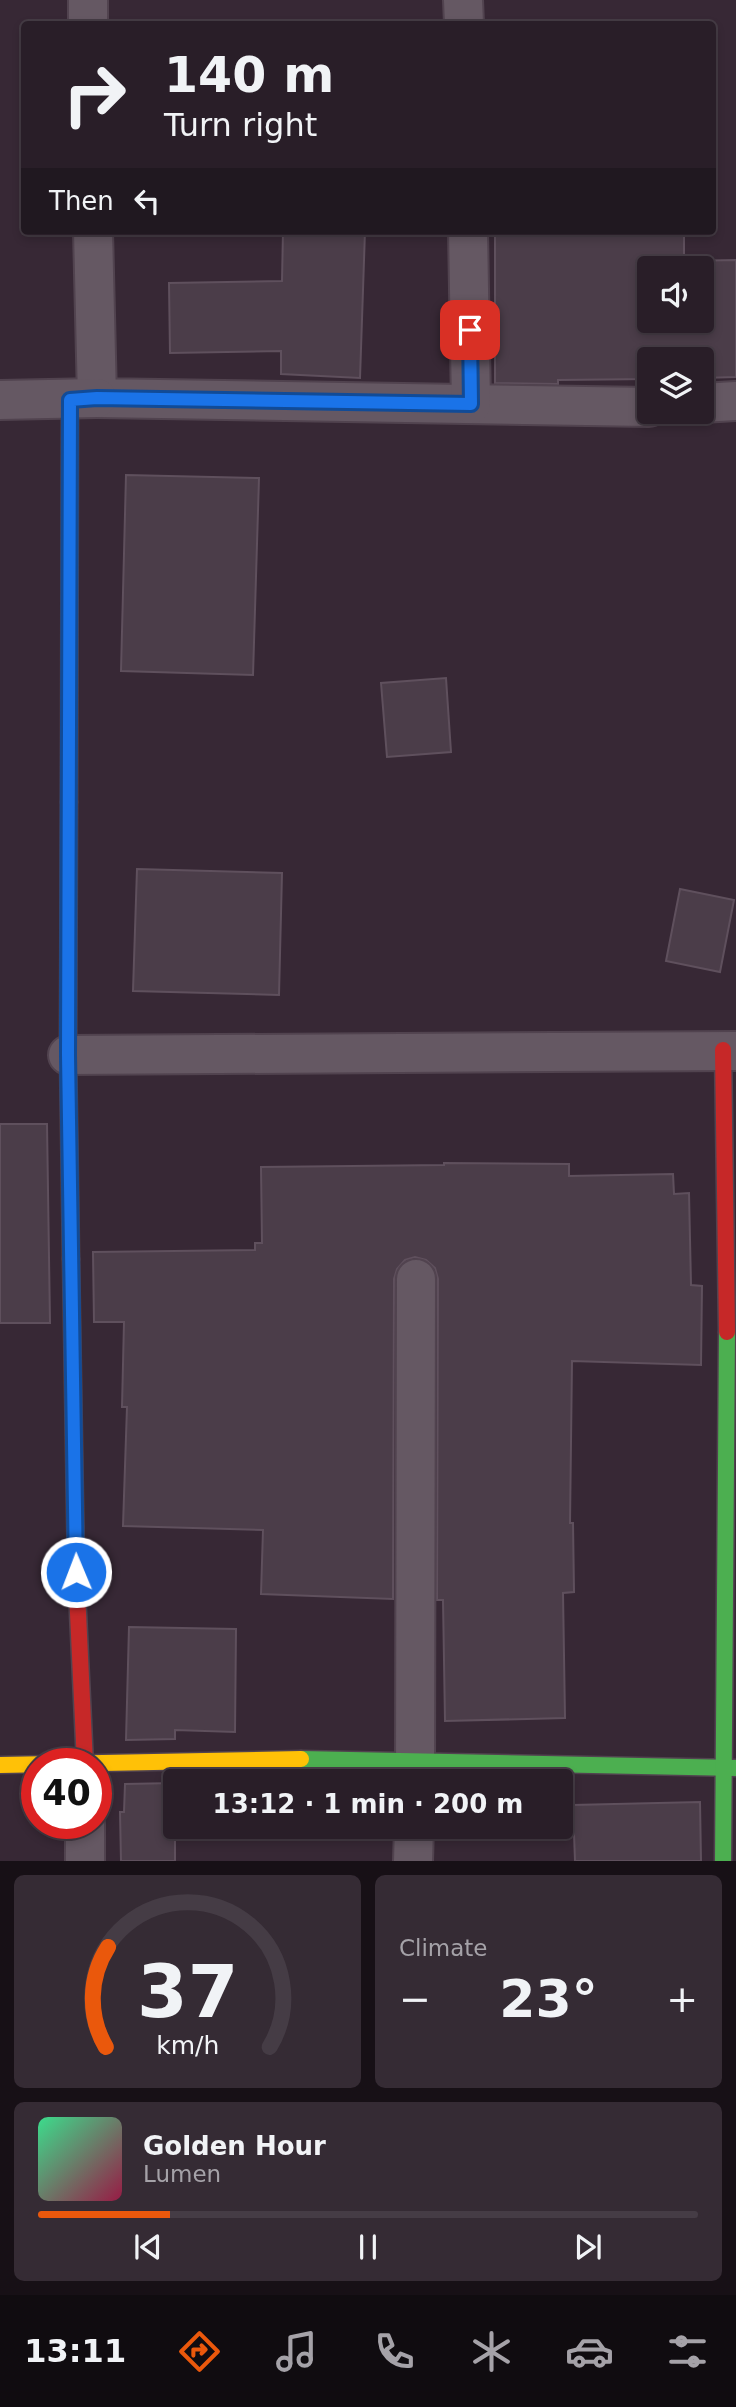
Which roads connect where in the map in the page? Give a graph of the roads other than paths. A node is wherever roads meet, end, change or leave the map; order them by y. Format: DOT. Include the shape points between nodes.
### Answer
graph roads {
  1 [pos="88,0"];
  2 [pos="463,0"];
  3 [pos="88,21"];
  4 [pos="464,21"];
  5 [pos="93,235"];
  6 [pos="468,235"];
  7 [pos="83,399"];
  8 [pos="0,400"];
  9 [pos="736,401"];
  10 [pos="714,402"];
  11 [pos="471,404"];
  12 [pos="637,407"];
  13 [pos="730,1051"];
  14 [pos="68,1055"];
  15 [pos="416,1279"];
  16 [pos="84,1748"];
  17 [pos="112,1762"];
  18 [pos="0,1765"];
  19 [pos="21,1765"];
  20 [pos="731,1768"];
  21 [pos="402,1769"];
  22 [pos="415,1769"];
  23 [pos="573,1770"];
  24 [pos="85,1839"];
  25 [pos="414,1839"];
  26 [pos="85,1861"];
  27 [pos="413,1861"];
  28 [pos="723,1861"];
  1 -- 3 [label="street"];
  2 -- 4 [label="street"];
  5 -- 7 [label="street"];
  6 -- 11 [label="street"];
  7 -- 8 [label="street"];
  7 -- 11 [label="street"];
  7 -- 14 [label="street"];
  9 -- 10 [label="street"];
  11 -- 12 [label="street"];
  13 -- 14 [label="street"];
  13 -- 20 [label="street"];
  14 -- 16 [label="street" via="76,1585"];
  15 -- 22 [label="street"];
  17 -- 21 [label="street" via="331,1758"];
  18 -- 19 [label="street"];
  20 -- 23 [label="street"];
  20 -- 28 [label="street"];
  24 -- 26 [label="street"];
  25 -- 27 [label="street"];
}
